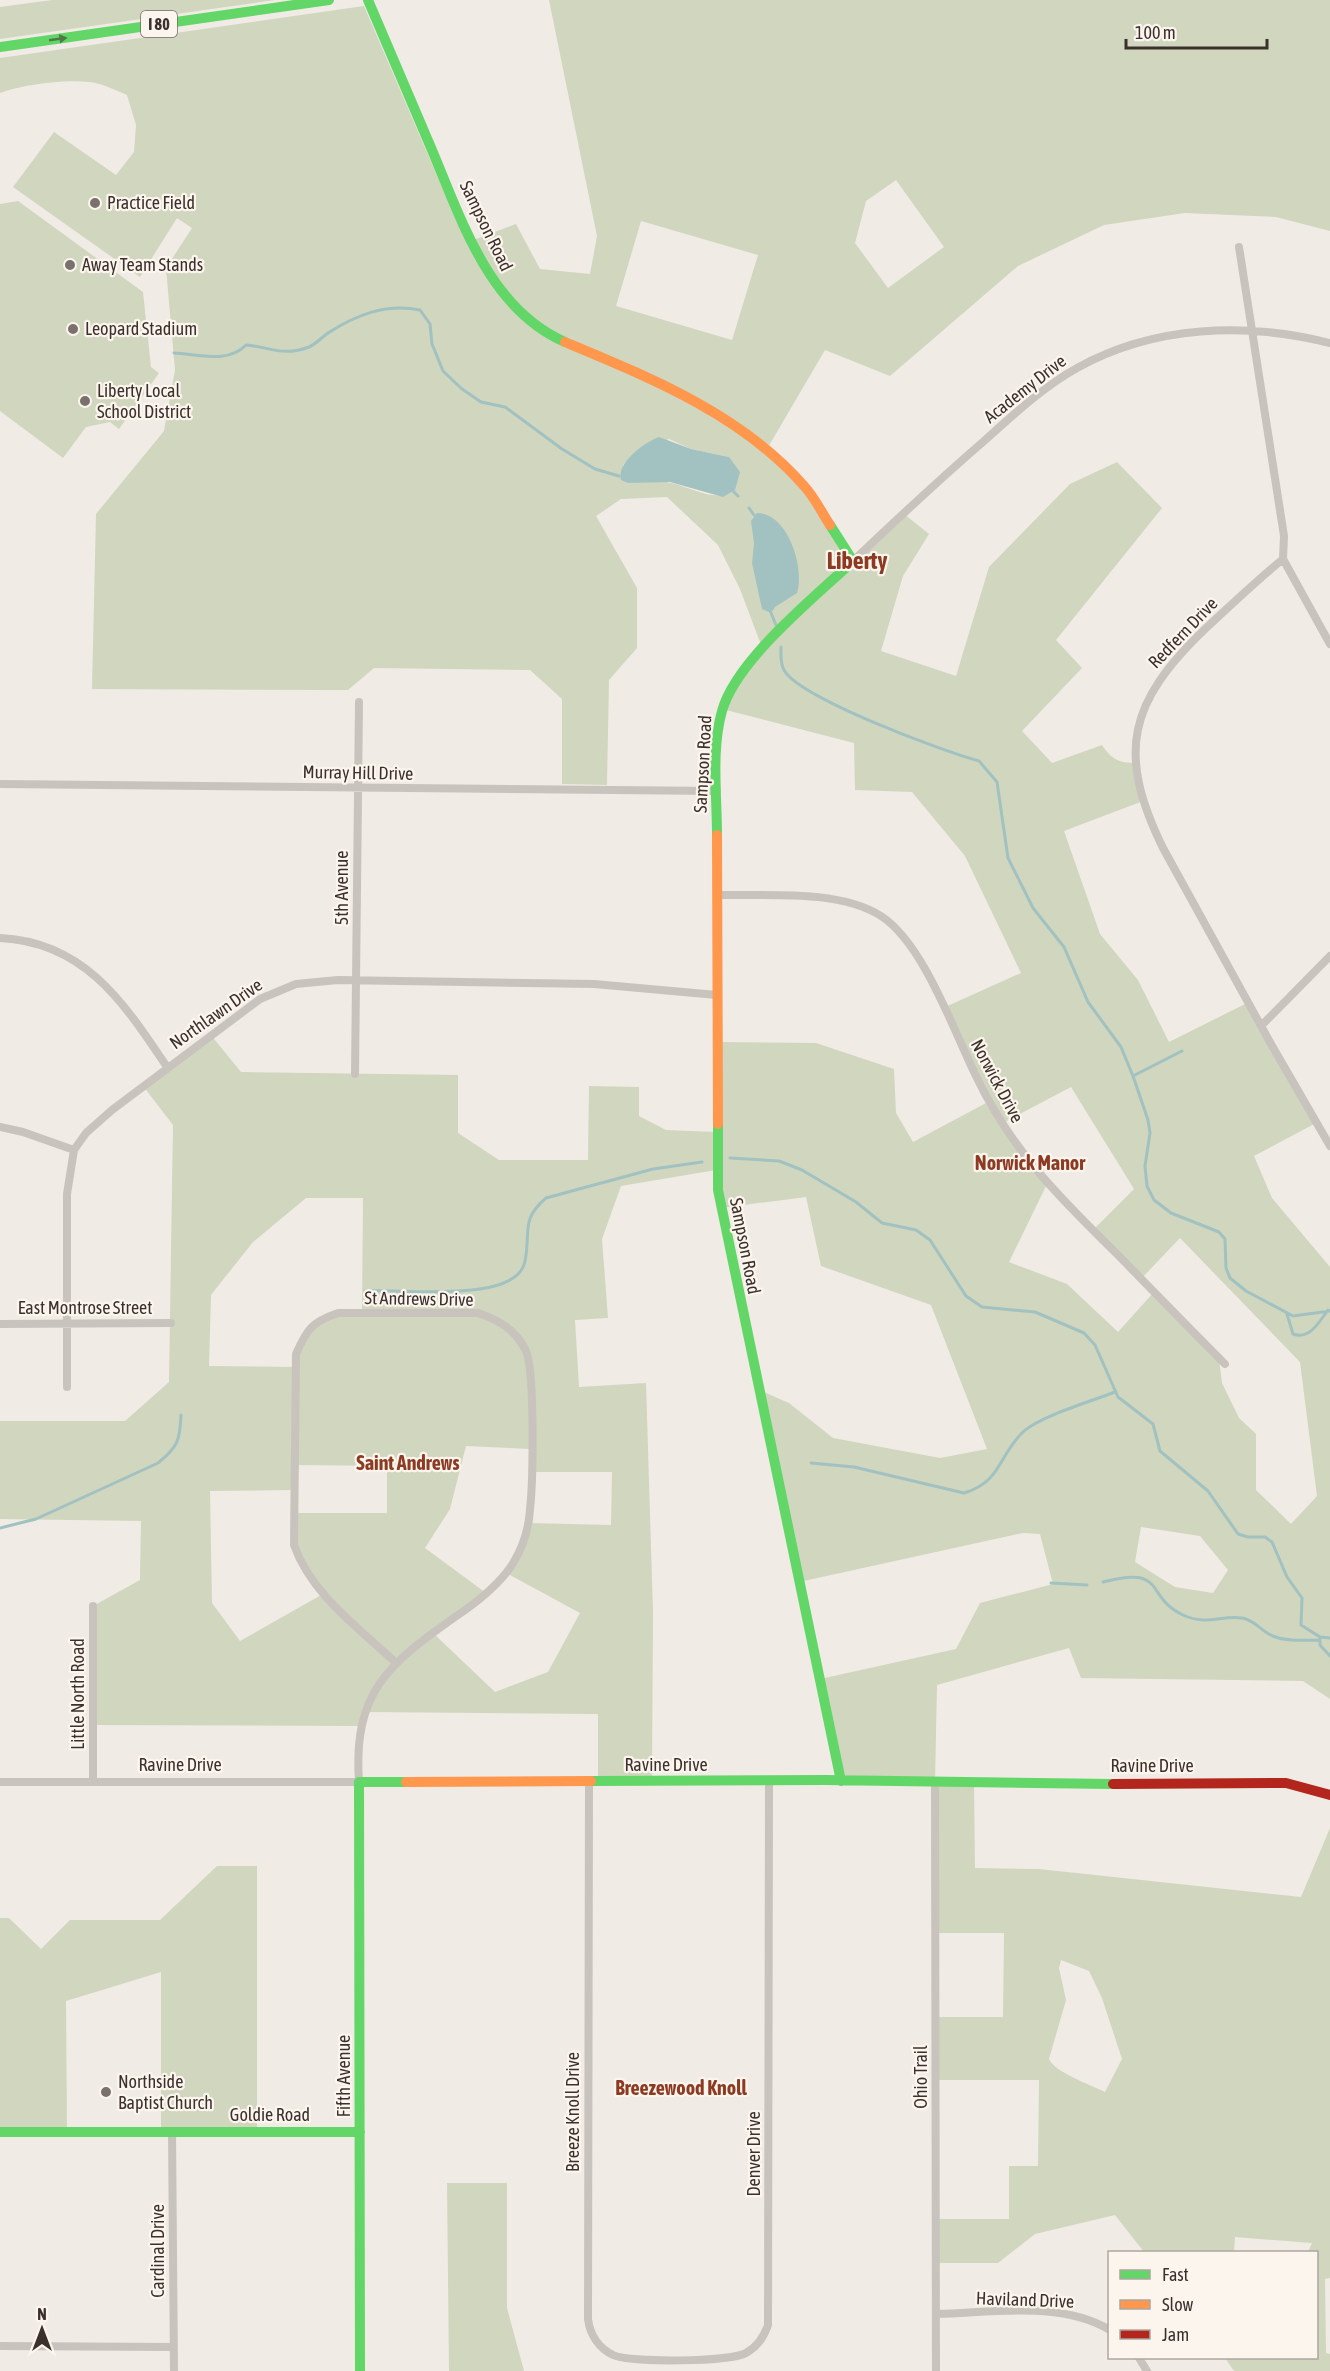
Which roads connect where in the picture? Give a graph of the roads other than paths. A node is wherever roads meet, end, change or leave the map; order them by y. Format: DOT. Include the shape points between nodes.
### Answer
graph roads {
  1 [pos="368,0"];
  2 [pos="324,1"];
  3 [pos="0,47"];
  4 [pos="1239,247"];
  5 [pos="1252,331"];
  6 [pos="1330,343"];
  7 [pos="1283,559"];
  8 [pos="853,561"];
  9 [pos="1330,644"];
  10 [pos="359,702"];
  11 [pos="0,784"];
  12 [pos="358,788"];
  13 [pos="717,791"];
  14 [pos="717,895"];
  15 [pos="0,938"];
  16 [pos="1330,956"];
  17 [pos="357,981"];
  18 [pos="717,995"];
  19 [pos="1262,1026"];
  20 [pos="167,1067"];
  21 [pos="356,1074"];
  22 [pos="0,1127"];
  23 [pos="1330,1146"];
  24 [pos="74,1150"];
  25 [pos="67,1323"];
  26 [pos="171,1323"];
  27 [pos="0,1324"];
  28 [pos="1225,1364"];
  29 [pos="67,1388"];
  30 [pos="93,1605"];
  31 [pos="396,1663"];
  32 [pos="841,1781"];
  33 [pos="0,1782"];
  34 [pos="93,1782"];
  35 [pos="359,1782"];
  36 [pos="589,1782"];
  37 [pos="769,1782"];
  38 [pos="935,1783"];
  39 [pos="1330,1795"];
  40 [pos="0,2132"];
  41 [pos="172,2132"];
  42 [pos="360,2132"];
  43 [pos="936,2313"];
  44 [pos="1108,2329"];
  45 [pos="0,2346"];
  46 [pos="173,2347"];
  47 [pos="689,2359"];
  48 [pos="174,2371"];
  49 [pos="360,2371"];
  50 [pos="936,2371"];
  1 -- 8 [label="main road, Sampson Road" via="474,248 505,295 528,318 559,339 673,387 765,447 806,488"];
  3 -- 2 [label="main road, I 80, one-way"];
  4 -- 5 [label="street"];
  5 -- 6 [label="street, Academy Drive"];
  5 -- 7 [label="street" via="1284,536"];
  5 -- 8 [label="street, Academy Drive" via="1209,331 1155,338 1076,368 1004,423"];
  7 -- 9 [label="street"];
  7 -- 19 [label="street, Redfern Drive" via="1170,663 1149,696 1136,751 1137,776 1149,819"];
  8 -- 13 [label="main road, Sampson Road" via="730,688 719,723"];
  10 -- 12 [label="street, 5th Avenue"];
  11 -- 12 [label="street, Murray Hill Drive"];
  12 -- 13 [label="street, Murray Hill Drive"];
  12 -- 17 [label="street, 5th Avenue"];
  13 -- 14 [label="main road, Sampson Road"];
  14 -- 18 [label="main road, Sampson Road"];
  14 -- 28 [label="street, Norwick Drive" via="846,901 893,925 913,948 988,1102 1020,1152"];
  15 -- 20 [label="street" via="45,946 88,969 126,1009"];
  16 -- 19 [label="street"];
  17 -- 18 [label="street, Northlawn Drive" via="594,984"];
  17 -- 20 [label="street, Northlawn Drive" via="306,983 272,992"];
  17 -- 21 [label="street, 5th Avenue"];
  18 -- 32 [label="main road, Sampson Road" via="716,1170 720,1208"];
  19 -- 23 [label="street, Redfern Drive"];
  20 -- 24 [label="street, Northlawn Drive" via="86,1133"];
  22 -- 24 [label="street"];
  24 -- 25 [label="street" via="67,1194"];
  25 -- 26 [label="street, East Montrose Street"];
  25 -- 27 [label="street, East Montrose Street"];
  25 -- 29 [label="street"];
  30 -- 34 [label="street, Little North Road"];
  31 -- 31 [label="street, St Andrews Drive" via="497,1583 523,1543 530,1510 531,1381 527,1353 514,1332 478,1313 339,1313 317,1320 296,1354 294,1545 316,1587"];
  31 -- 35 [label="street, St Andrews Drive" via="379,1681 365,1712 357,1760"];
  32 -- 37 [label="main road, Ravine Drive"];
  32 -- 38 [label="main road, Ravine Drive"];
  33 -- 34 [label="street, Ravine Drive"];
  34 -- 35 [label="street, Ravine Drive"];
  35 -- 36 [label="main road, Ravine Drive"];
  35 -- 42 [label="main road, Fifth Avenue"];
  36 -- 37 [label="main road, Ravine Drive"];
  36 -- 47 [label="street, Breeze Knoll Drive" via="589,2323 601,2347 626,2360"];
  37 -- 47 [label="street, Denver Drive" via="768,2325 759,2342 739,2357"];
  38 -- 39 [label="main road, Ravine Drive" via="1286,1783"];
  38 -- 43 [label="street, Ohio Trail"];
  40 -- 41 [label="main road, Goldie Road"];
  41 -- 42 [label="main road, Goldie Road"];
  41 -- 46 [label="street, Cardinal Drive"];
  42 -- 49 [label="main road, Fifth Avenue"];
  43 -- 44 [label="street, Haviland Drive" via="1056,2313 1086,2318"];
  43 -- 50 [label="street, Ohio Trail"];
  45 -- 46 [label="street"];
  46 -- 48 [label="street, Cardinal Drive"];
}
